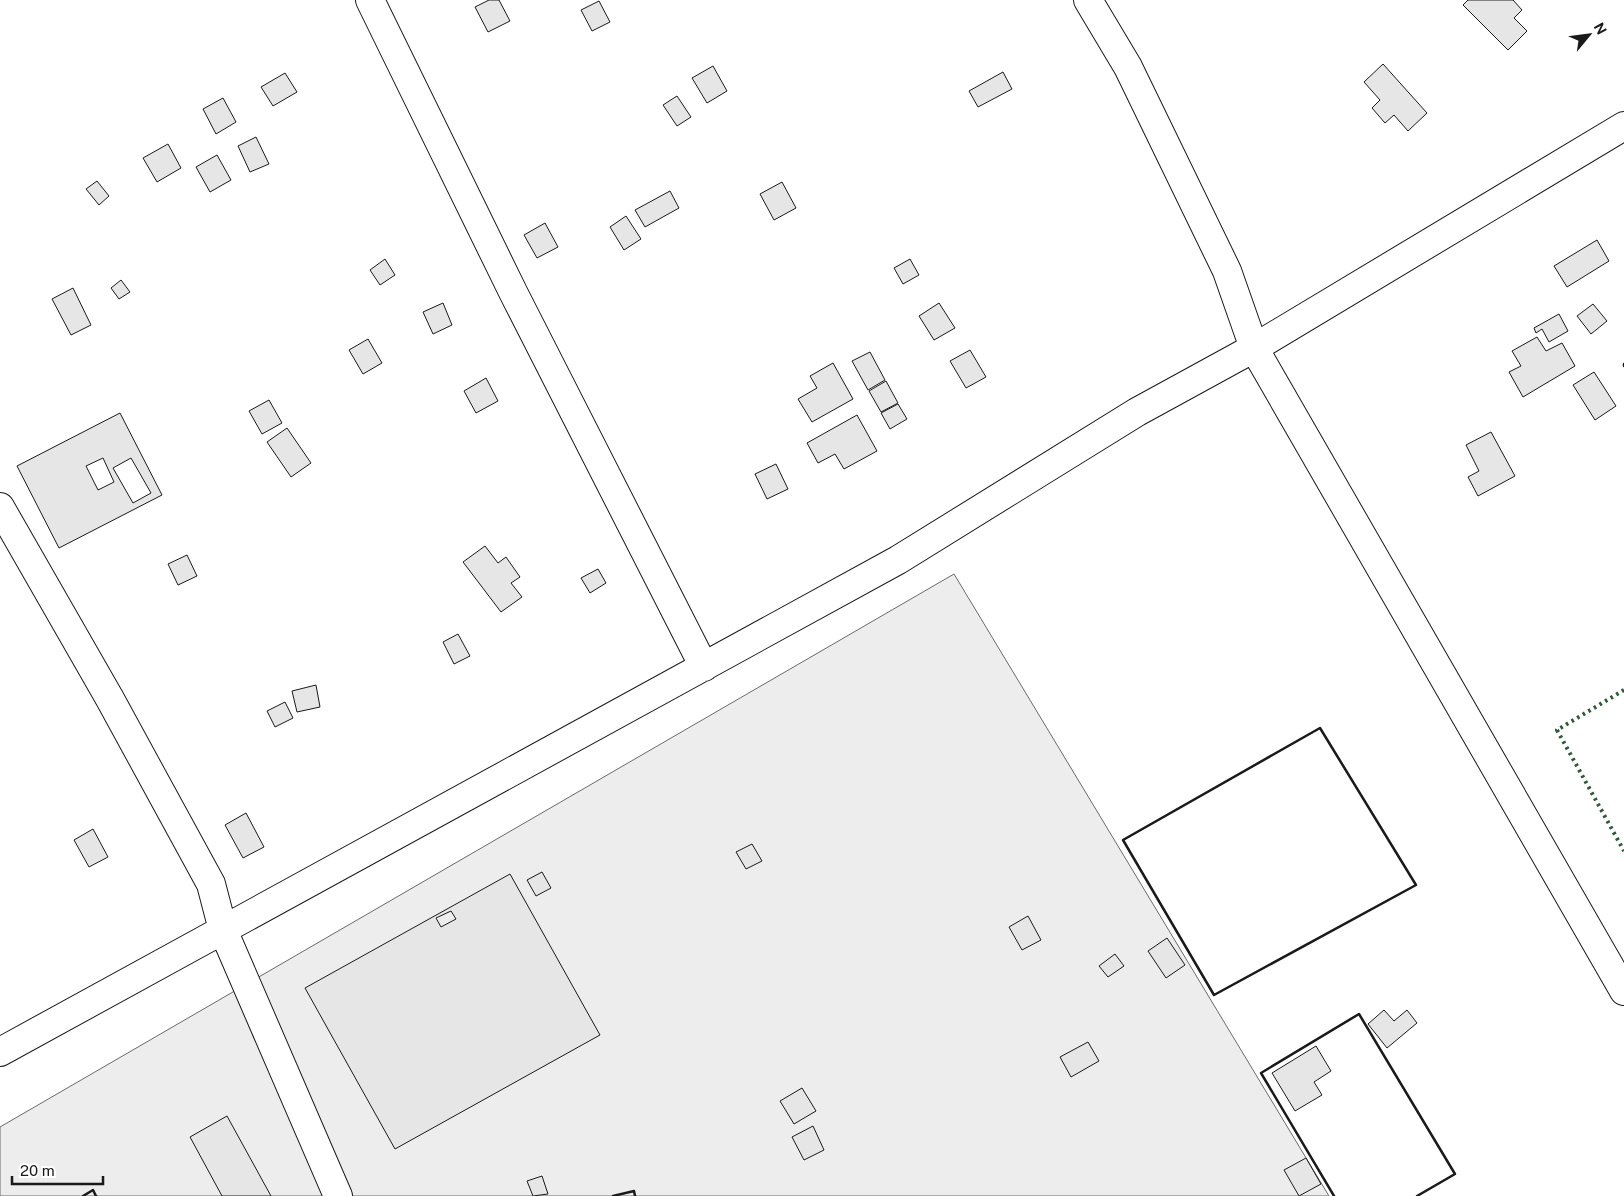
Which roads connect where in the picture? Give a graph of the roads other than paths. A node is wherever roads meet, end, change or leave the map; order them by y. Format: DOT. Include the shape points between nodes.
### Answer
graph roads {
  1 [pos="370,0"];
  2 [pos="1088,0"];
  3 [pos="1624,126"];
  4 [pos="1254,348"];
  5 [pos="0,507"];
  6 [pos="704,667"];
  7 [pos="223,930"];
  8 [pos="1622,982"];
  9 [pos="0,1052"];
  10 [pos="338,1196"];
  1 -- 6 [label="street" via="513,292"];
  2 -- 4 [label="street" via="1128,67 1227,271"];
  3 -- 4 [label="street"];
  4 -- 6 [label="street" via="1137,412 898,560"];
  4 -- 8 [label="street"];
  5 -- 7 [label="street" via="211,884"];
  6 -- 7 [label="street"];
  7 -- 9 [label="street"];
  7 -- 10 [label="street"];
}
